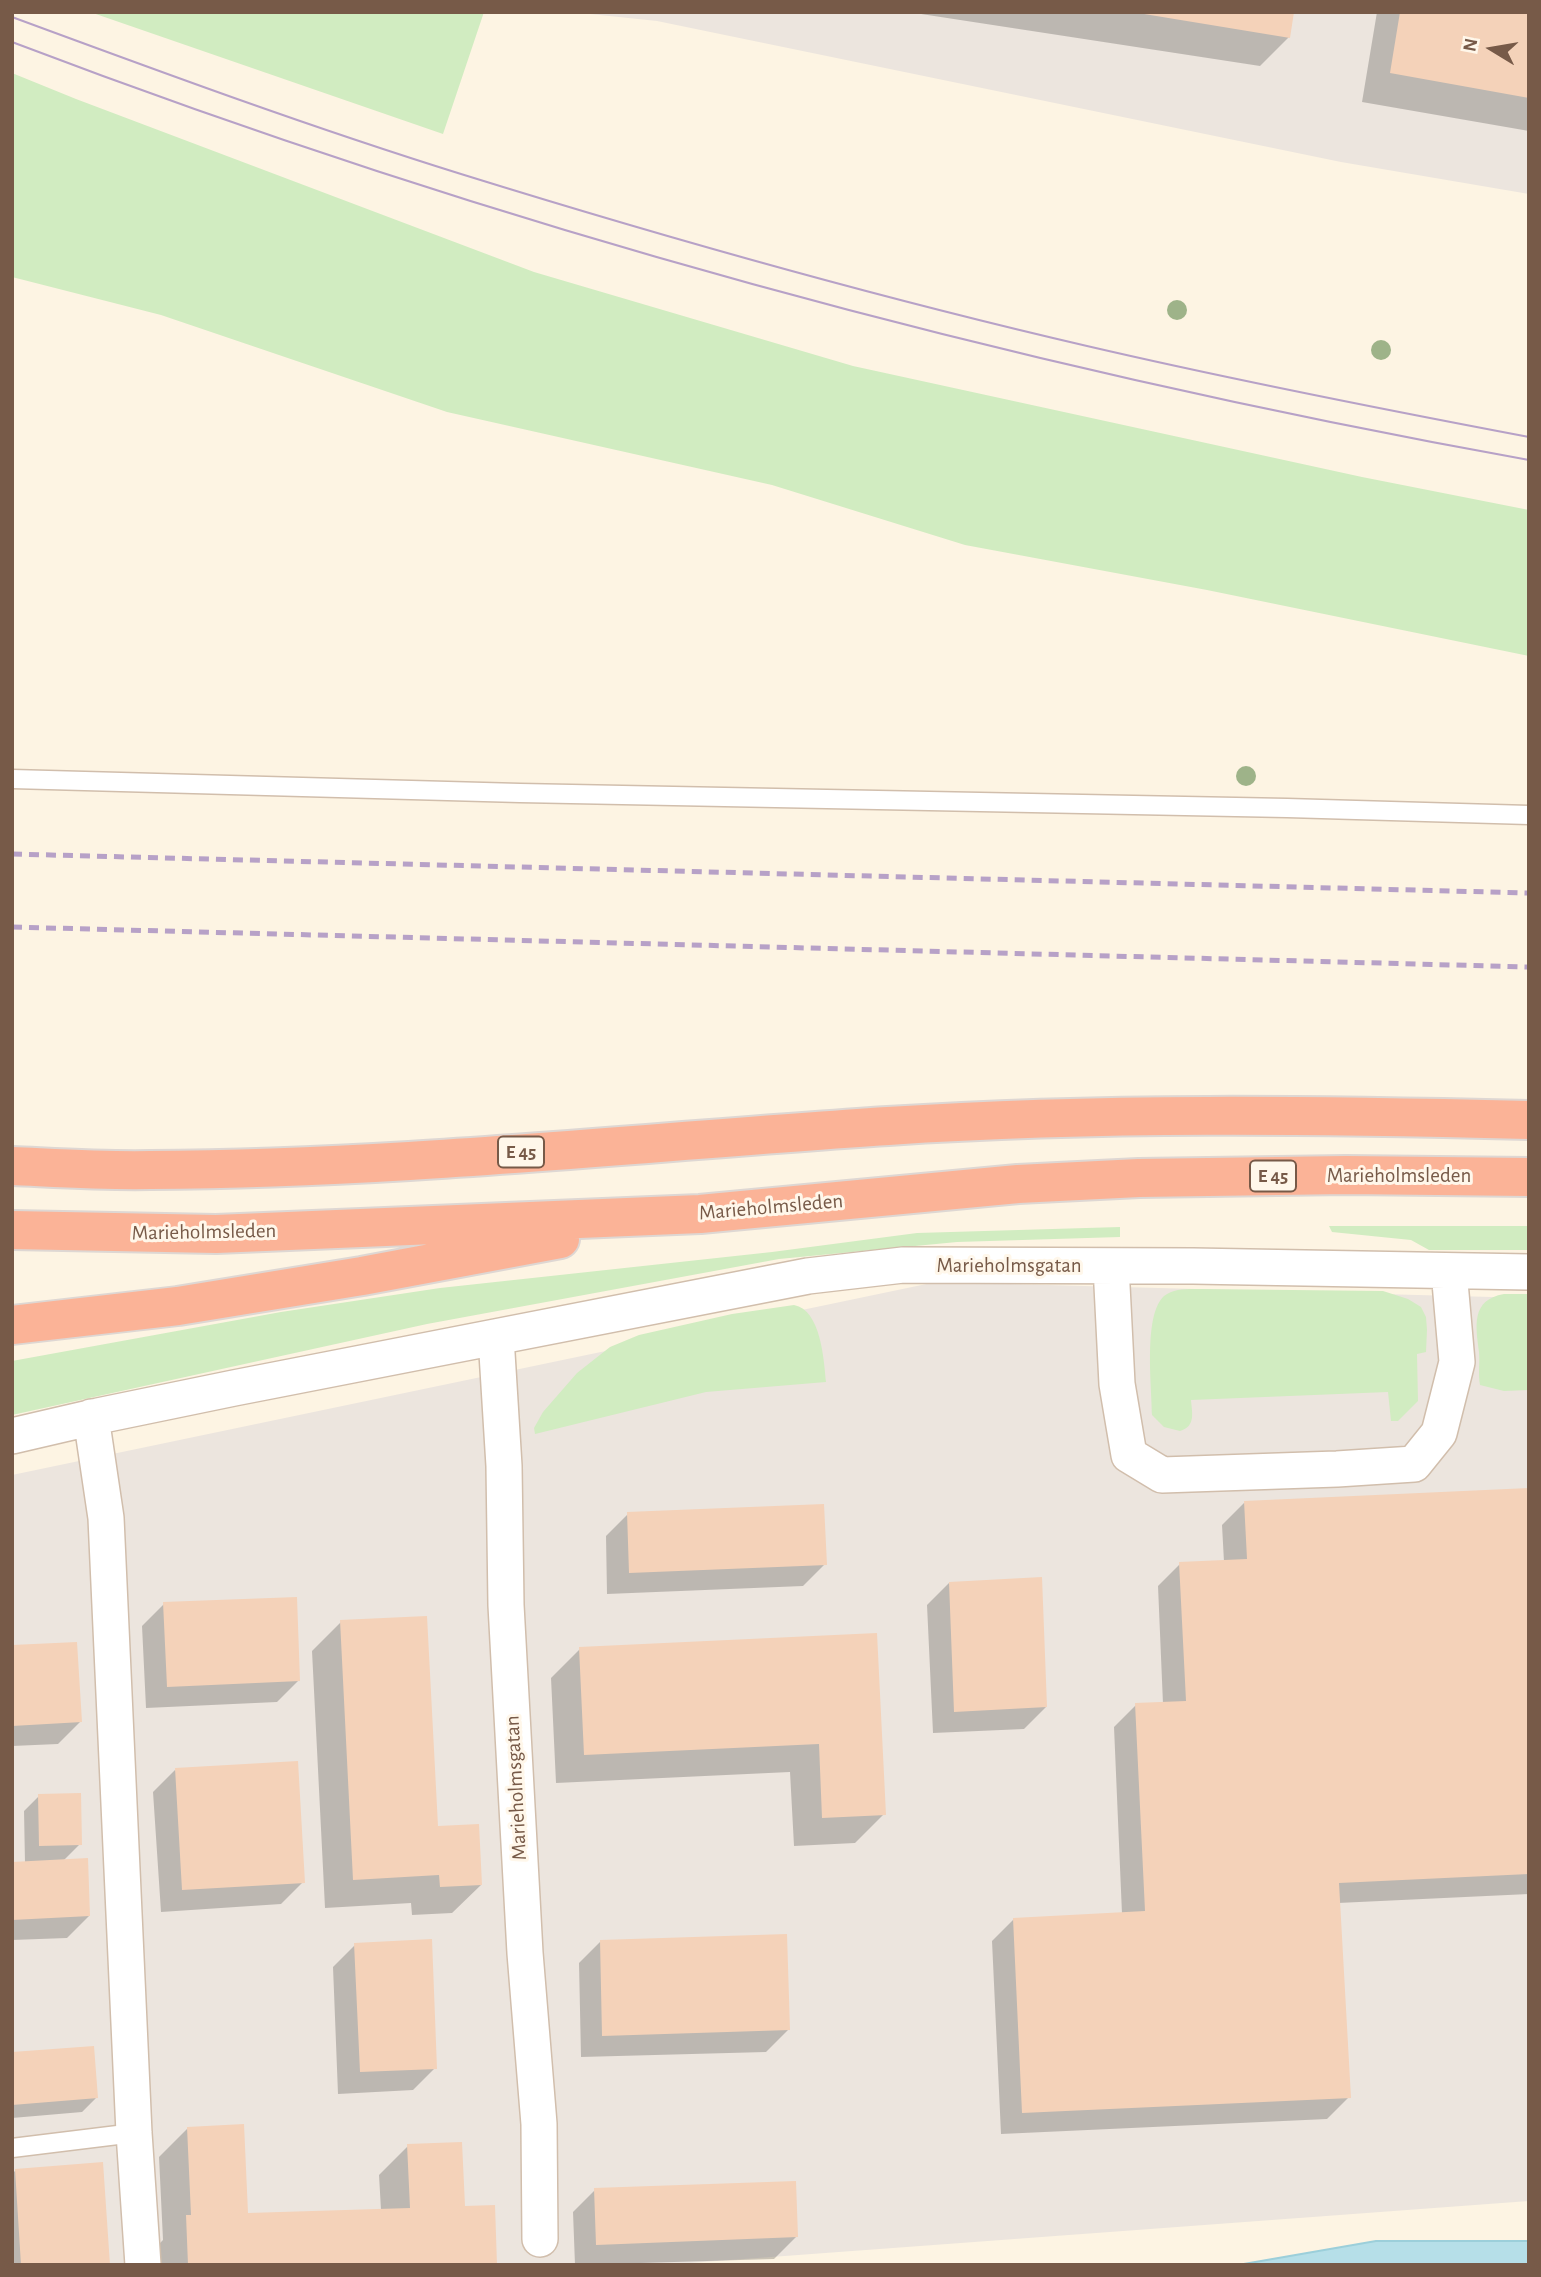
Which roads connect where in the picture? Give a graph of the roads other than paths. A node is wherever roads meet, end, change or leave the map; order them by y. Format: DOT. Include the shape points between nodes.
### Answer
graph roads {
  1 [pos="12,779"];
  2 [pos="1529,816"];
  3 [pos="1529,1119"];
  4 [pos="12,1166"];
  5 [pos="1529,1177"];
  6 [pos="700,1214"];
  7 [pos="12,1230"];
  8 [pos="1111,1266"];
  9 [pos="1449,1271"];
  10 [pos="1529,1272"];
  11 [pos="12,1325"];
  12 [pos="496,1337"];
  13 [pos="91,1418"];
  14 [pos="12,1436"];
  15 [pos="135,2133"];
  16 [pos="12,2148"];
  17 [pos="540,2239"];
  18 [pos="143,2265"];
  1 -- 2 [label="lane"];
  3 -- 4 [label="highway, E 45" via="1028,1119 364,1163 149,1170"];
  5 -- 6 [label="highway, Marieholmsleden / E 45" via="1139,1178 1018,1184"];
  6 -- 7 [label="highway, Marieholmsleden / E 45" via="216,1234"];
  6 -- 11 [label="highway" via="178,1306"];
  8 -- 9 [label="street, Marieholmsgatan"];
  8 -- 9 [label="street" via="1117,1384 1129,1455 1162,1475 1414,1464 1439,1433 1457,1362"];
  8 -- 12 [label="street, Marieholmsgatan" via="903,1265 855,1270"];
  9 -- 10 [label="street, Marieholmsgatan"];
  12 -- 13 [label="street, Marieholmsgatan"];
  12 -- 17 [label="street, Marieholmsgatan" via="525,1953 539,2124"];
  13 -- 14 [label="street, Marieholmsgatan"];
  13 -- 15 [label="street" via="106,1518"];
  15 -- 16 [label="lane"];
  15 -- 18 [label="street"];
}
